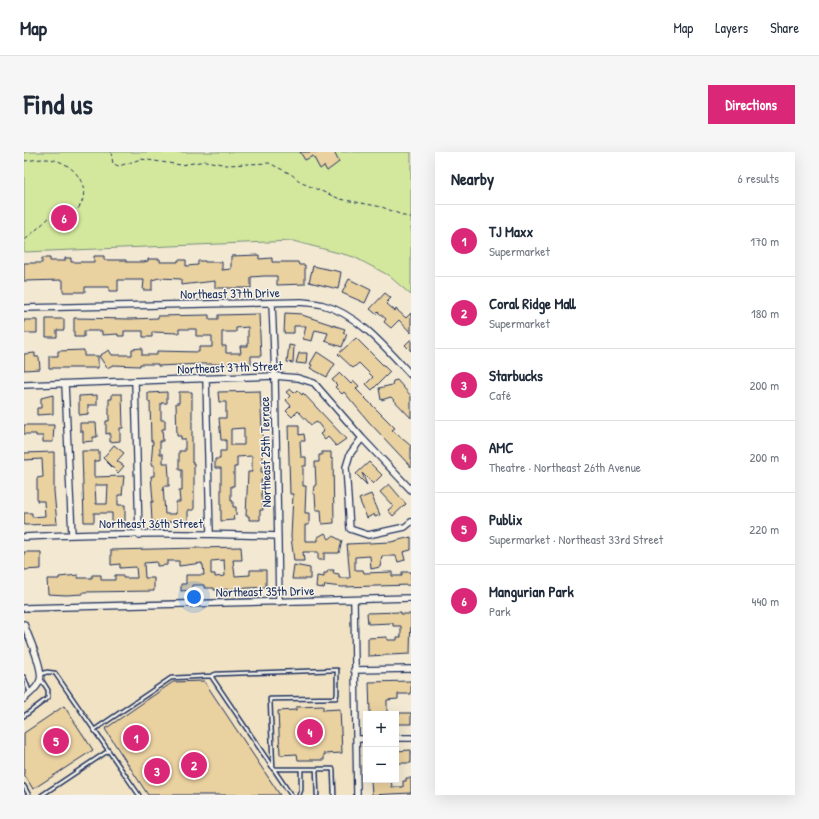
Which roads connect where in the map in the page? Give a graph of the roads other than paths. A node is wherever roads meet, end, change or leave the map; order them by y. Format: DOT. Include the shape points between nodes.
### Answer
graph roads {
  1 [pos="272,303"];
  2 [pos="24,308"];
  3 [pos="411,375"];
  4 [pos="275,376"];
  5 [pos="206,379"];
  6 [pos="135,382"];
  7 [pos="65,384"];
  8 [pos="24,385"];
  9 [pos="362,438"];
  10 [pos="411,490"];
  11 [pos="411,522"];
  12 [pos="210,534"];
  13 [pos="72,535"];
  14 [pos="139,535"];
  15 [pos="278,536"];
  16 [pos="24,537"];
  17 [pos="411,598"];
  18 [pos="354,600"];
  19 [pos="279,602"];
  20 [pos="24,608"];
  21 [pos="24,624"];
  22 [pos="411,669"];
  23 [pos="354,670"];
  24 [pos="212,676"];
  25 [pos="24,677"];
  26 [pos="41,677"];
  27 [pos="30,693"];
  28 [pos="24,699"];
  29 [pos="24,716"];
  30 [pos="94,730"];
  31 [pos="399,738"];
  32 [pos="411,738"];
  33 [pos="356,739"];
  34 [pos="363,739"];
  35 [pos="108,751"];
  36 [pos="273,769"];
  37 [pos="301,769"];
  38 [pos="316,769"];
  39 [pos="24,786"];
  40 [pos="30,795"];
  41 [pos="42,795"];
  42 [pos="138,795"];
  43 [pos="290,795"];
  44 [pos="299,795"];
  45 [pos="317,795"];
  46 [pos="334,795"];
  47 [pos="357,795"];
  1 -- 2 [label="street, Northeast 37th Drive"];
  1 -- 3 [label="street, Northeast 37th Drive" via="302,302 324,305 352,318"];
  1 -- 4 [label="street, Northeast 25th Terrace"];
  4 -- 5 [label="street, Northeast 37th Street"];
  4 -- 9 [label="street, Northeast 37th Street" via="298,378 314,383"];
  4 -- 15 [label="street, Northeast 25th Terrace"];
  5 -- 6 [label="street, Northeast 37th Street"];
  5 -- 12 [label="street"];
  6 -- 7 [label="street, Northeast 37th Street"];
  6 -- 14 [label="street"];
  7 -- 8 [label="street, Northeast 37th Street"];
  7 -- 13 [label="street"];
  9 -- 10 [label="street, Northeast 37th Street"];
  9 -- 11 [label="street" via="350,454 346,466 350,529 368,535 405,527"];
  12 -- 14 [label="street, Northeast 36th Street"];
  12 -- 15 [label="street, Northeast 36th Street"];
  13 -- 14 [label="street, Northeast 36th Street"];
  13 -- 16 [label="street, Northeast 36th Street"];
  15 -- 19 [label="street, Northeast 25th Terrace"];
  17 -- 18 [label="street, Northeast 35th Drive"];
  18 -- 19 [label="street, Northeast 35th Drive"];
  18 -- 23 [label="street"];
  19 -- 20 [label="street, Northeast 35th Drive"];
  21 -- 26 [label="street"];
  22 -- 23 [label="street"];
  23 -- 33 [label="street"];
  24 -- 30 [label="lane" via="171,678"];
  24 -- 36 [label="lane"];
  24 -- 36 [label="lane" via="337,670 336,698 270,699"];
  25 -- 27 [label="lane"];
  26 -- 27 [label="street"];
  26 -- 29 [label="lane" via="48,690 48,698"];
  26 -- 30 [label="lane" via="47,672 55,673"];
  27 -- 28 [label="street"];
  30 -- 35 [label="lane"];
  31 -- 32 [label="street"];
  33 -- 34 [label="street"];
  33 -- 47 [label="street"];
  35 -- 41 [label="lane"];
  35 -- 42 [label="lane"];
  36 -- 37 [label="lane"];
  36 -- 43 [label="lane"];
  37 -- 38 [label="lane"];
  37 -- 44 [label="lane"];
  38 -- 45 [label="lane"];
  38 -- 46 [label="lane" via="333,770"];
  39 -- 40 [label="lane"];
}
